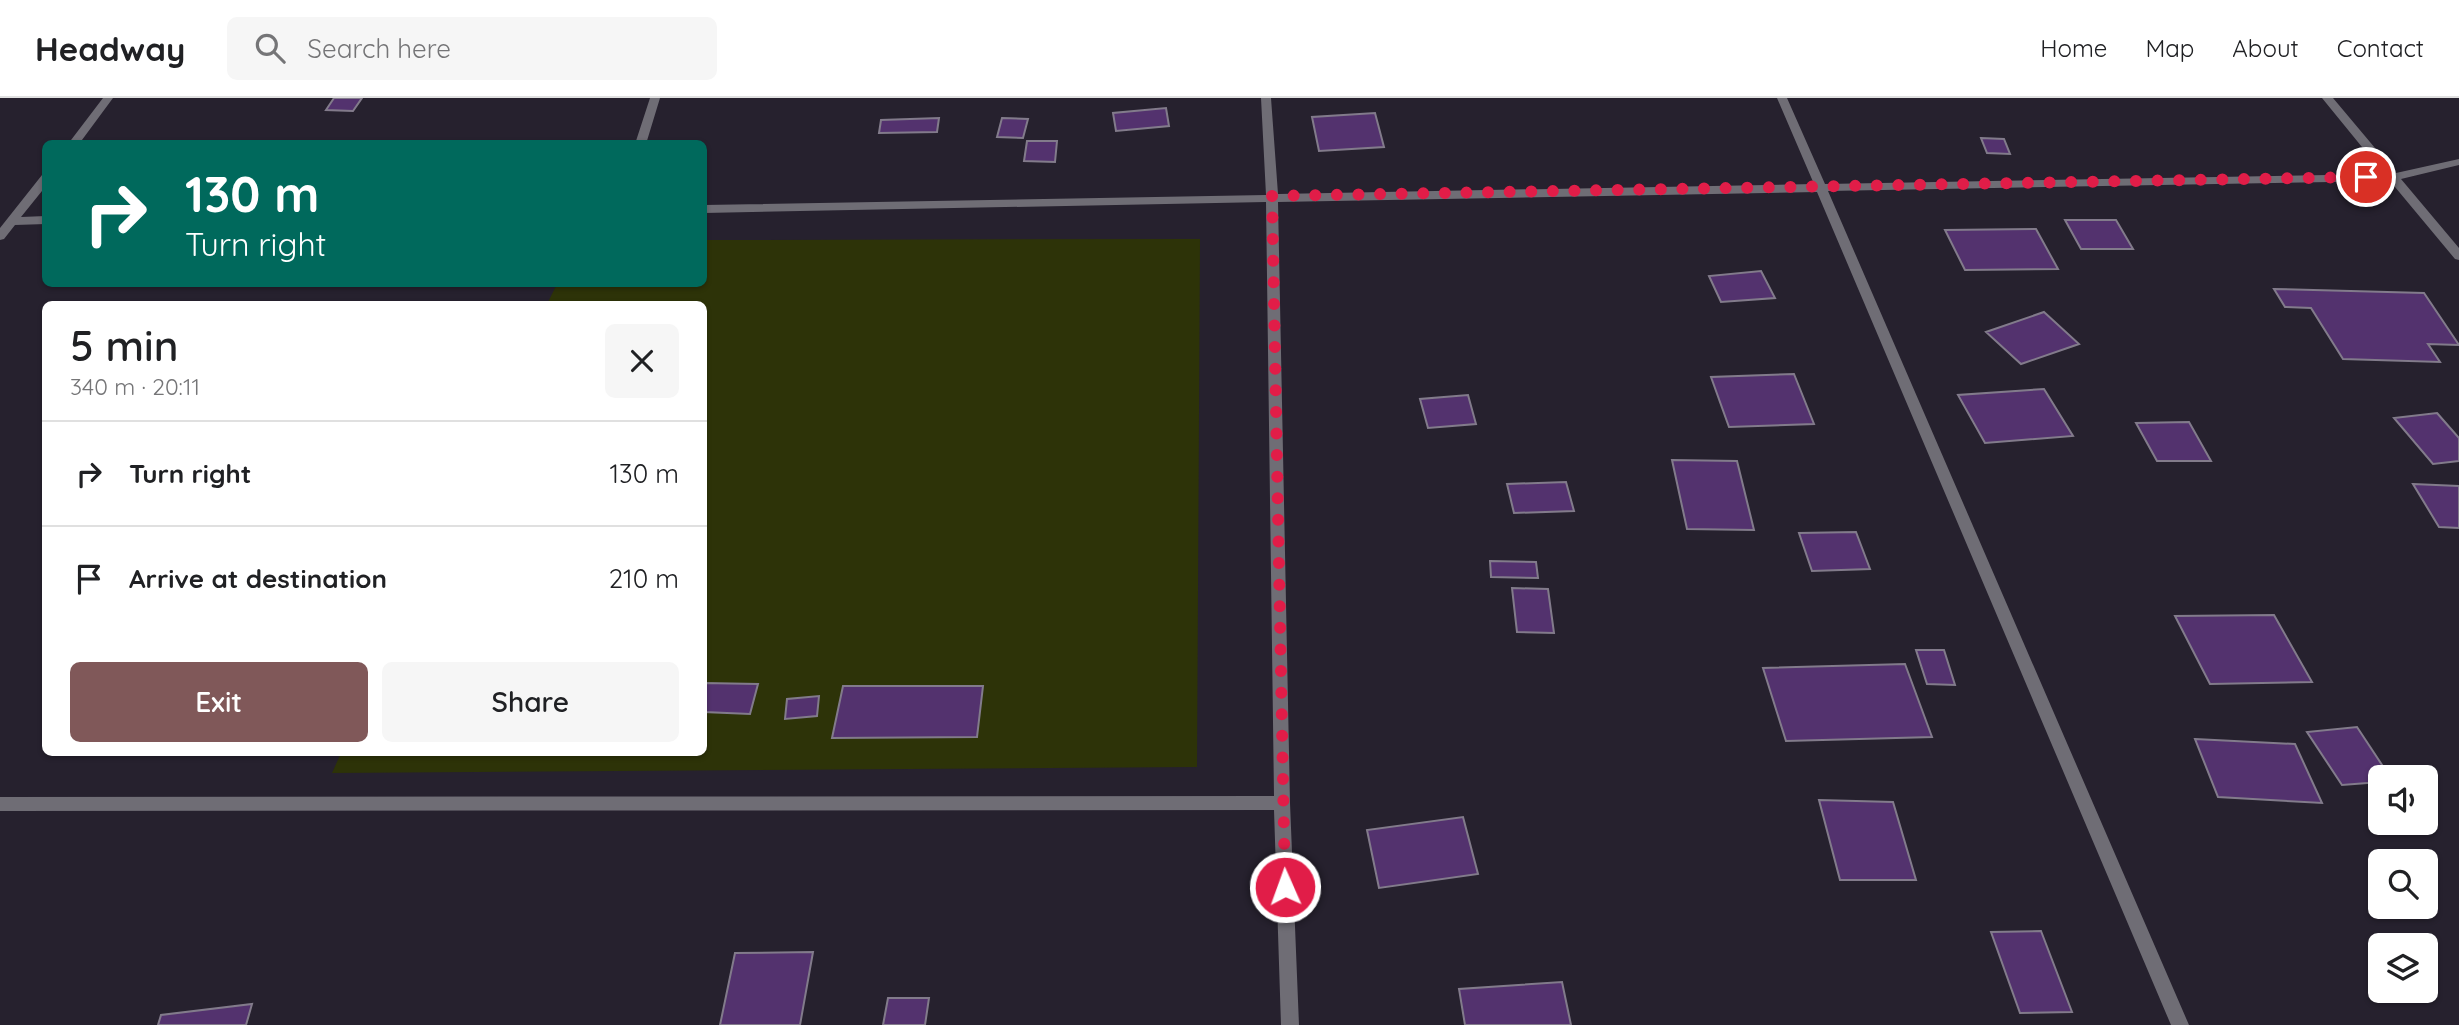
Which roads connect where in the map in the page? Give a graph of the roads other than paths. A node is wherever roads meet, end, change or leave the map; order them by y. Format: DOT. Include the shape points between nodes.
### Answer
graph roads {
  1 [pos="108,98"];
  2 [pos="655,98"];
  3 [pos="1266,98"];
  4 [pos="1782,98"];
  5 [pos="2327,98"];
  6 [pos="75,140"];
  7 [pos="641,140"];
  8 [pos="2459,162"];
  9 [pos="2393,177"];
  10 [pos="42,183"];
  11 [pos="1819,186"];
  12 [pos="1272,196"];
  13 [pos="707,209"];
  14 [pos="42,220"];
  15 [pos="12,221"];
  16 [pos="0,236"];
  17 [pos="2459,256"];
  18 [pos="1282,803"];
  19 [pos="0,804"];
  20 [pos="1290,1025"];
  21 [pos="2180,1025"];
  1 -- 6 [label="street"];
  2 -- 7 [label="street"];
  3 -- 12 [label="street"];
  4 -- 11 [label="street"];
  5 -- 9 [label="street"];
  8 -- 9 [label="street"];
  9 -- 11 [label="street"];
  9 -- 17 [label="street"];
  10 -- 15 [label="street"];
  11 -- 12 [label="street"];
  11 -- 21 [label="street"];
  12 -- 13 [label="street"];
  12 -- 18 [label="street"];
  14 -- 15 [label="street"];
  15 -- 16 [label="street"];
  18 -- 19 [label="street"];
  18 -- 20 [label="street"];
}
